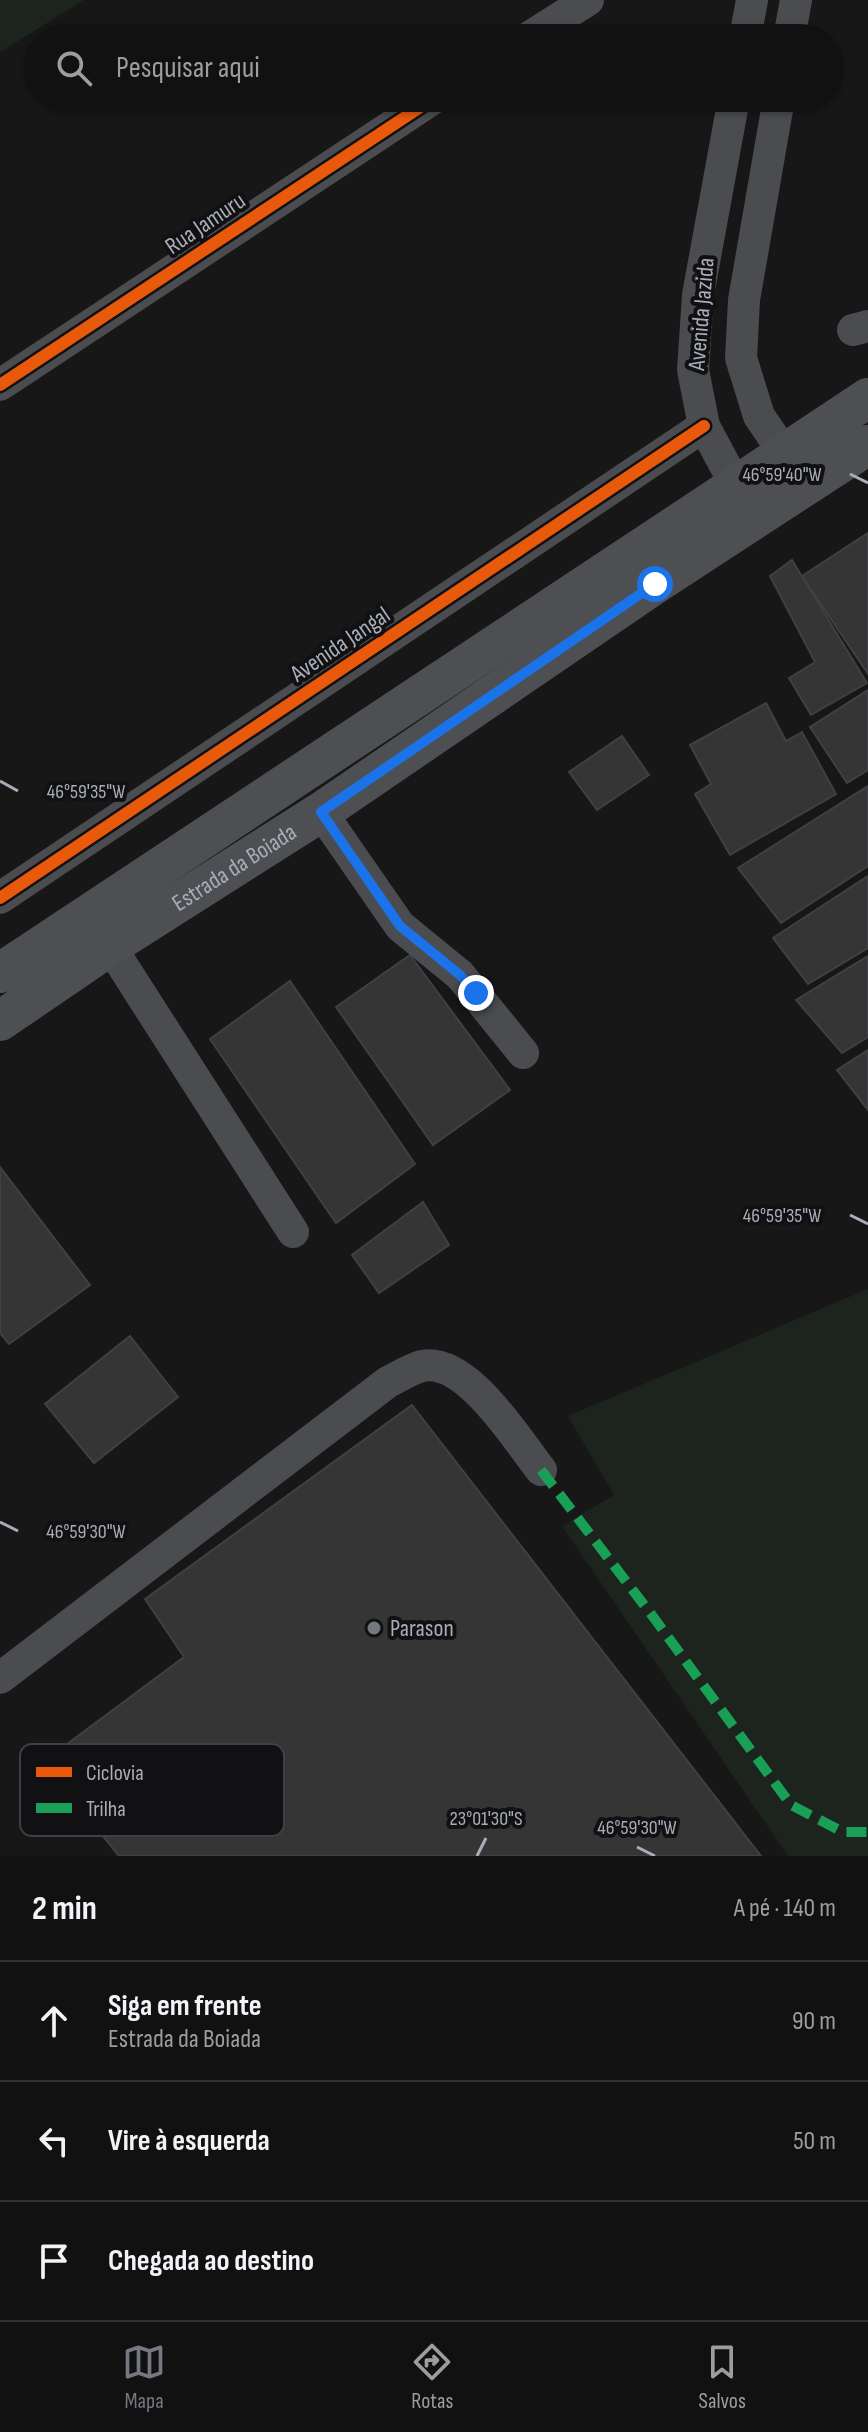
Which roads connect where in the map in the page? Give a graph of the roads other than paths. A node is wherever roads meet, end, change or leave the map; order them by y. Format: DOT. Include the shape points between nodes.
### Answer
graph roads {
  1 [pos="588,0"];
  2 [pos="752,0"];
  3 [pos="796,0"];
  4 [pos="550,24"];
  5 [pos="748,24"];
  6 [pos="792,24"];
  7 [pos="413,112"];
  8 [pos="731,112"];
  9 [pos="777,112"];
  10 [pos="0,385"];
  11 [pos="868,398"];
  12 [pos="704,426"];
  13 [pos="868,445"];
  14 [pos="783,453"];
  15 [pos="735,484"];
  16 [pos="806,485"];
  17 [pos="758,516"];
  18 [pos="321,812"];
  19 [pos="0,898"];
  20 [pos="110,946"];
  21 [pos="0,973"];
  22 [pos="0,1021"];
  23 [pos="523,1053"];
  24 [pos="293,1232"];
  25 [pos="541,1470"];
  26 [pos="0,1678"];
  1 -- 4 [label="street"];
  2 -- 5 [label="street"];
  3 -- 6 [label="street"];
  7 -- 10 [label="street, Rua Jamuru"];
  8 -- 12 [label="street, Avenida Jazida" via="698,295 693,370"];
  9 -- 14 [label="street, Avenida Jazida" via="744,300 741,358 759,416"];
  11 -- 14 [label="main road, Estrada da Boiada"];
  12 -- 15 [label="street, Avenida Jazida"];
  12 -- 19 [label="street, Avenida Jangal"];
  13 -- 16 [label="main road, Estrada da Boiada"];
  14 -- 15 [label="main road, Estrada da Boiada"];
  14 -- 16 [label="street, Avenida Jazida"];
  15 -- 17 [label="street, Avenida Jazida"];
  15 -- 21 [label="main road, Estrada da Boiada"];
  16 -- 17 [label="main road, Estrada da Boiada"];
  17 -- 18 [label="main road, Estrada da Boiada"];
  18 -- 20 [label="main road, Estrada da Boiada"];
  18 -- 23 [label="street" via="400,926 460,975"];
  20 -- 22 [label="main road, Estrada da Boiada"];
  20 -- 24 [label="street"];
  25 -- 26 [label="street" via="478,1391 440,1366 422,1366 388,1382"];
}
